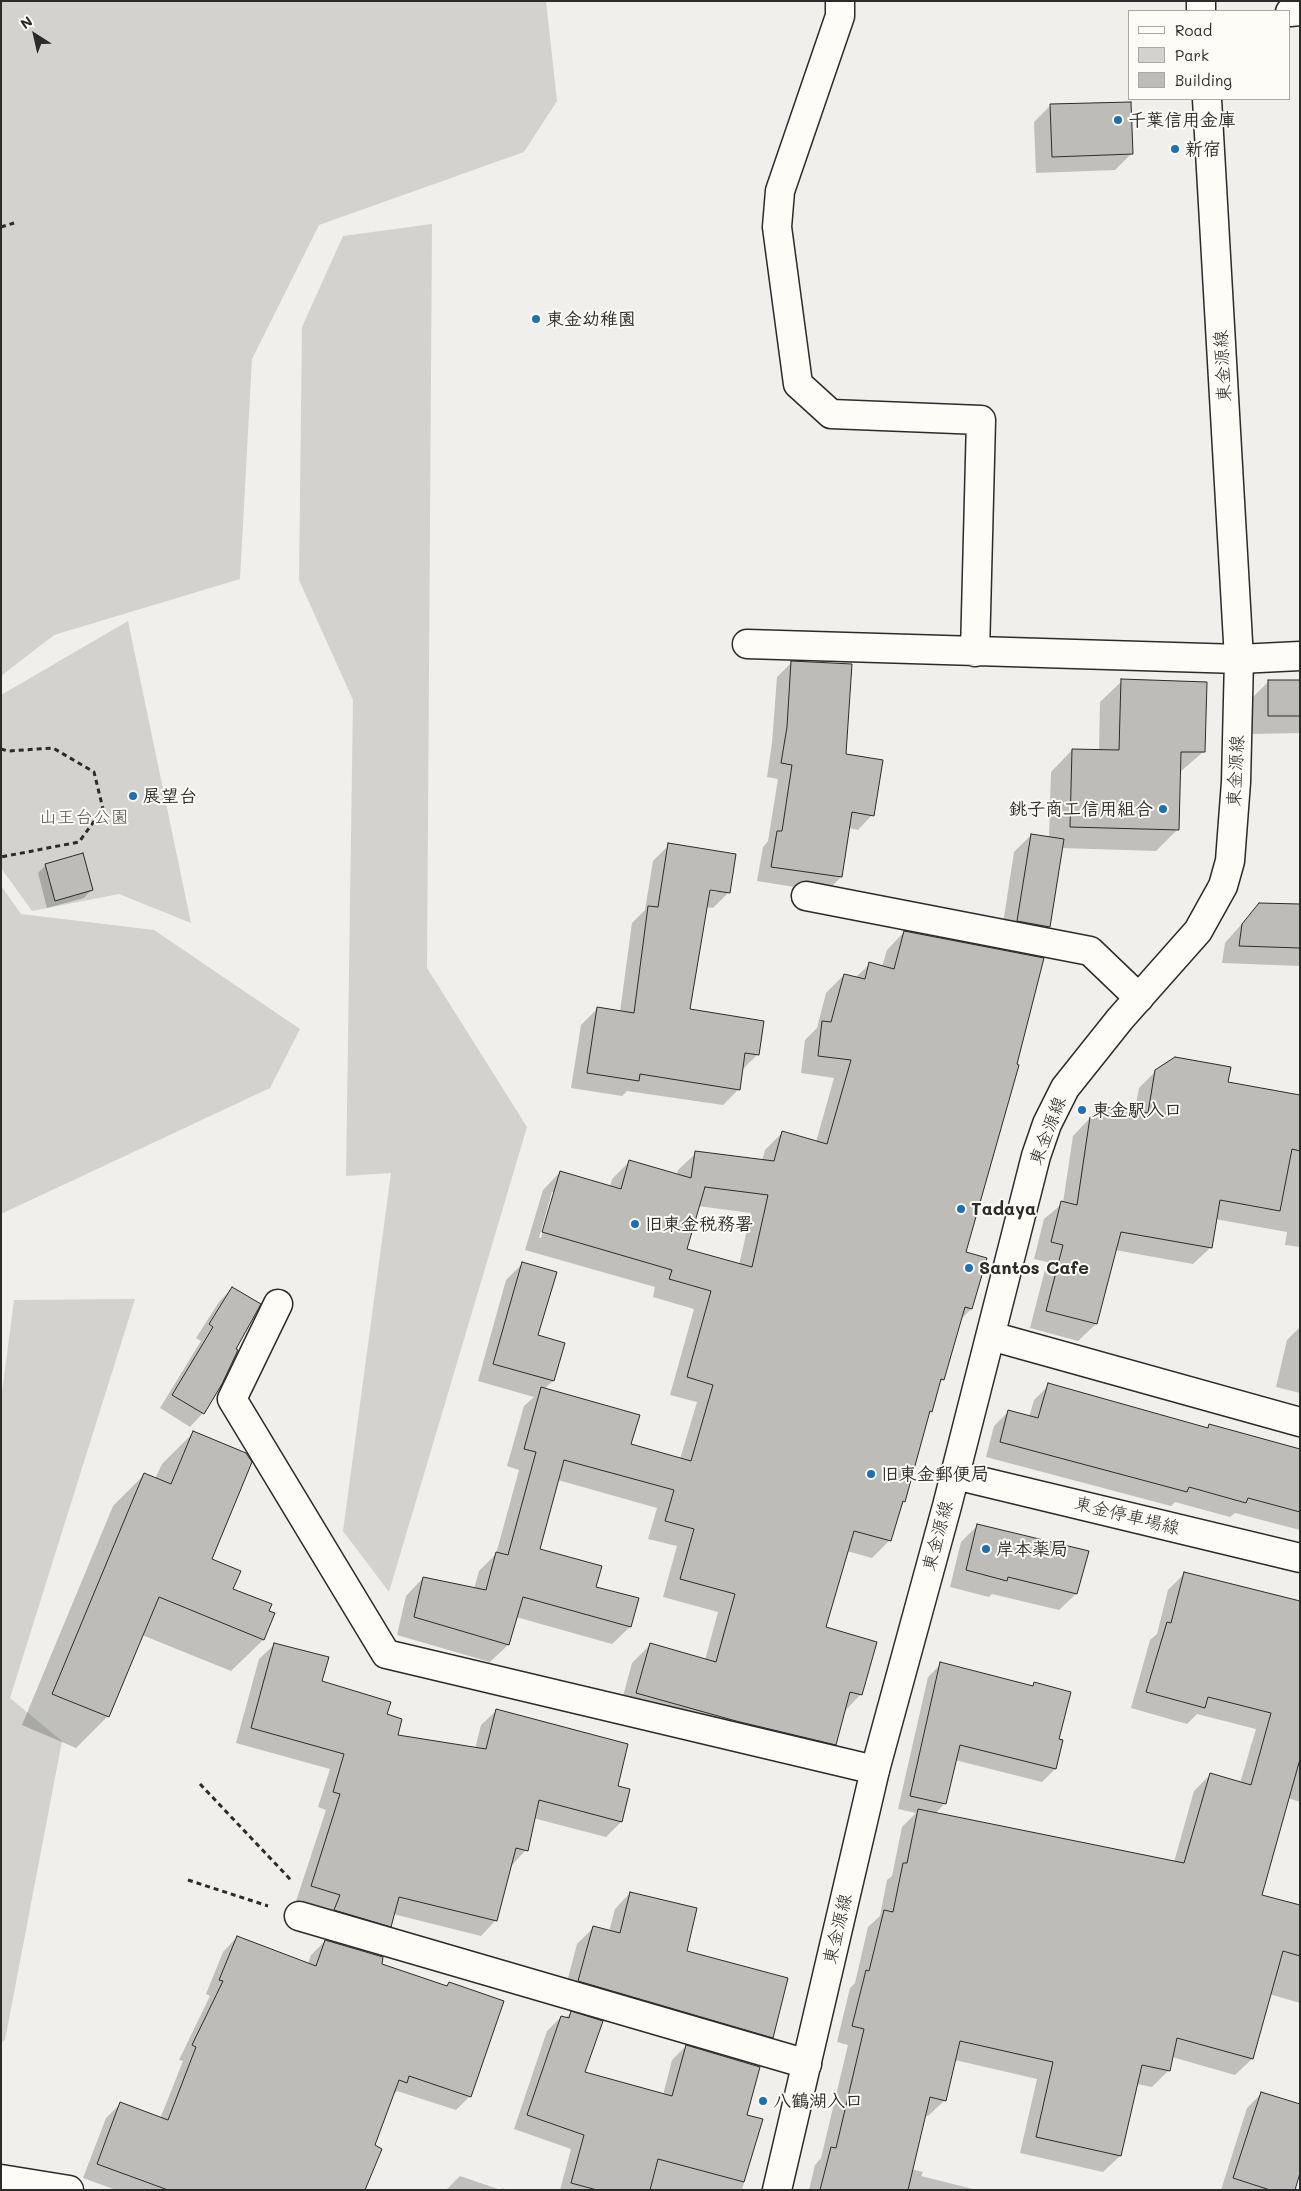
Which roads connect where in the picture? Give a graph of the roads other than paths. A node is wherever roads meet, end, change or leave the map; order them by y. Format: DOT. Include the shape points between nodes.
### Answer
graph roads {
  1 [pos="840,1"];
  2 [pos="1207,100"];
  3 [pos="746,644"];
  4 [pos="975,652"];
  5 [pos="1300,656"];
  6 [pos="1238,659"];
  7 [pos="806,896"];
  8 [pos="1139,998"];
  9 [pos="278,1304"];
  10 [pos="991,1336"];
  11 [pos="1300,1422"];
  12 [pos="955,1475"];
  13 [pos="1300,1558"];
  14 [pos="875,1770"];
  15 [pos="299,1916"];
  16 [pos="807,2064"];
  17 [pos="1,2179"];
  18 [pos="69,2190"];
  19 [pos="777,2190"];
  1 -- 4 [label="main road" via="840,16 779,200 777,227 798,384 831,414 980,420"];
  2 -- 6 [label="main road, 東金源線"];
  3 -- 4 [label="main road"];
  4 -- 6 [label="main road"];
  5 -- 6 [label="main road"];
  6 -- 8 [label="main road, 東金源線" via="1232,844 1223,886 1198,931"];
  7 -- 8 [label="main road" via="1090,951"];
  8 -- 10 [label="main road, 東金源線" via="1065,1088 1047,1124"];
  9 -- 14 [label="main road" via="232,1399 386,1654"];
  10 -- 11 [label="main road"];
  10 -- 12 [label="main road, 東金源線"];
  12 -- 13 [label="main road, 東金停車場線"];
  12 -- 14 [label="main road, 東金源線"];
  14 -- 16 [label="main road, 東金源線"];
  15 -- 16 [label="main road"];
  16 -- 19 [label="main road, 東金源線"];
  17 -- 18 [label="main road"];
}
